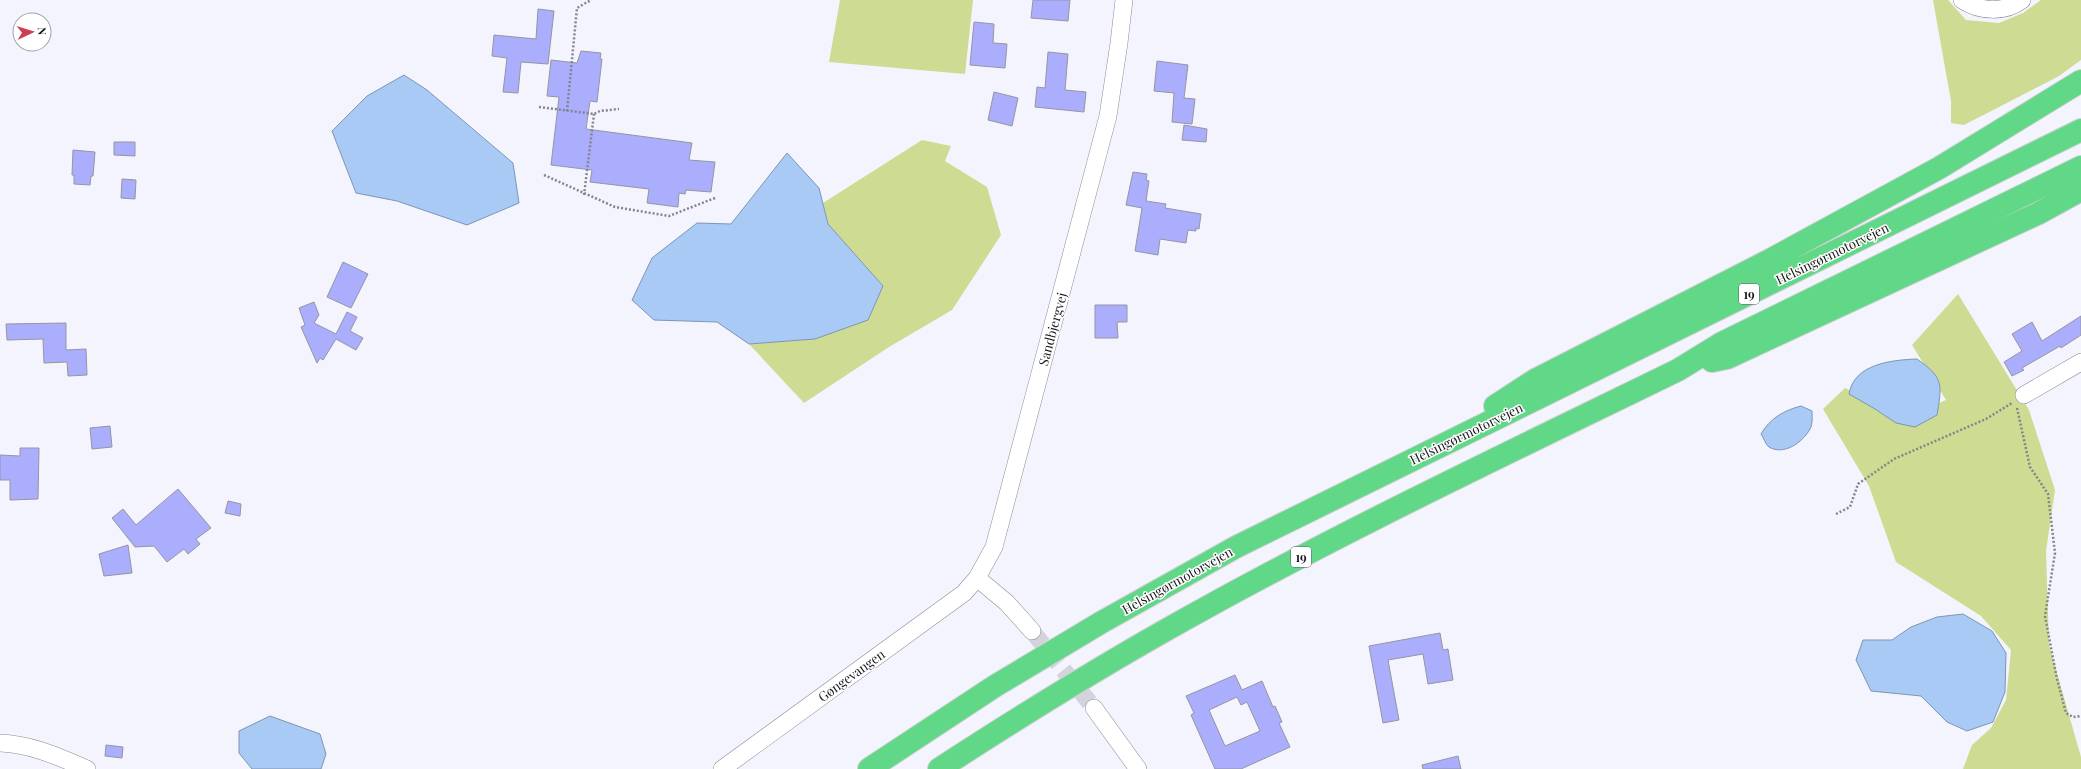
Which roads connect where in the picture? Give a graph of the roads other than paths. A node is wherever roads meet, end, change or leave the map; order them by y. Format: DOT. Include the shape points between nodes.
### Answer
graph roads {
  1 [pos="1124,0"];
  2 [pos="1962,0"];
  3 [pos="2022,0"];
  4 [pos="2081,80"];
  5 [pos="2081,130"];
  6 [pos="2081,167"];
  7 [pos="2081,190"];
  8 [pos="2081,362"];
  9 [pos="1678,370"];
  10 [pos="2020,398"];
  11 [pos="1417,457"];
  12 [pos="977,578"];
  13 [pos="1032,631"];
  14 [pos="1094,708"];
  15 [pos="0,743"];
  16 [pos="87,769"];
  17 [pos="722,769"];
  18 [pos="869,769"];
  19 [pos="938,769"];
  20 [pos="1136,769"];
  1 -- 12 [label="street, Sandbjergvej" via="1108,116 994,547"];
  2 -- 3 [label="street" via="1976,7 1996,10 2015,5"];
  4 -- 11 [label="highway" via="1939,168 1770,260 1535,380"];
  5 -- 11 [label="highway, Helsingørmotorvejen / 19"];
  6 -- 9 [label="highway, 19" via="1722,343"];
  7 -- 9 [label="highway" via="2039,213 1727,358"];
  8 -- 10 [label="street"];
  9 -- 19 [label="highway, 19" via="1284,566 1166,630 1023,714"];
  11 -- 18 [label="highway, Helsingørmotorvejen / 19" via="1236,547 1102,622 995,686"];
  12 -- 13 [label="street" via="1007,603"];
  12 -- 17 [label="street, Gøngevangen" via="964,593"];
  14 -- 20 [label="street"];
  15 -- 16 [label="street" via="16,743 44,751"];
}
